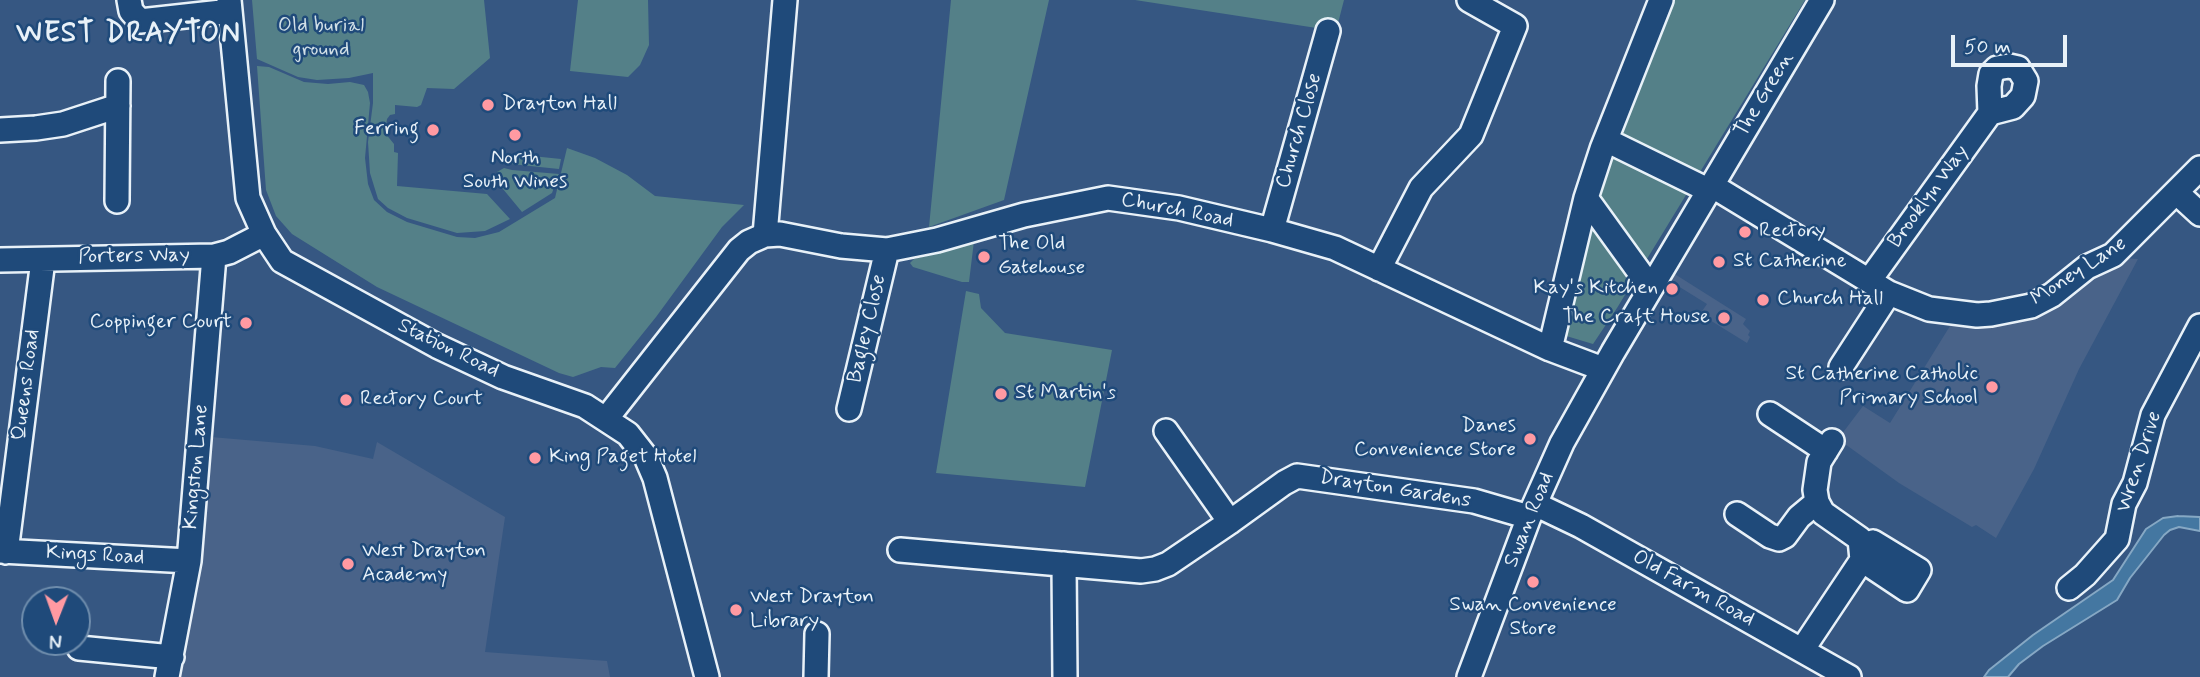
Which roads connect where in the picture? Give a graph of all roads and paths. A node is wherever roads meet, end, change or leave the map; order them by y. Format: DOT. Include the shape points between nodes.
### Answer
graph roads {
  1 [pos="128,0"];
  2 [pos="785,0"];
  3 [pos="1469,0"];
  4 [pos="1661,0"];
  5 [pos="1822,0"];
  6 [pos="229,5"];
  7 [pos="1328,31"];
  8 [pos="118,81"];
  9 [pos="118,106"];
  10 [pos="1990,113"];
  11 [pos="0,130"];
  12 [pos="1606,140"];
  13 [pos="2200,168"];
  14 [pos="1709,188"];
  15 [pos="2176,192"];
  16 [pos="1586,198"];
  17 [pos="117,201"];
  18 [pos="2200,214"];
  19 [pos="1272,230"];
  20 [pos="264,234"];
  21 [pos="765,235"];
  22 [pos="887,250"];
  23 [pos="214,256"];
  24 [pos="0,260"];
  25 [pos="43,260"];
  26 [pos="1379,268"];
  27 [pos="1868,281"];
  28 [pos="1651,288"];
  29 [pos="1889,293"];
  30 [pos="2200,326"];
  31 [pos="1550,349"];
  32 [pos="1841,367"];
  33 [pos="1603,369"];
  34 [pos="849,409"];
  35 [pos="1770,414"];
  36 [pos="606,419"];
  37 [pos="1166,431"];
  38 [pos="1816,502"];
  39 [pos="1532,511"];
  40 [pos="1737,514"];
  41 [pos="1230,522"];
  42 [pos="900,550"];
  43 [pos="3,551"];
  44 [pos="189,561"];
  45 [pos="1064,564"];
  46 [pos="2069,588"];
  47 [pos="817,634"];
  48 [pos="1802,650"];
  49 [pos="91,651"];
  50 [pos="169,667"];
  51 [pos="707,677"];
  52 [pos="816,677"];
  53 [pos="1065,677"];
  54 [pos="1469,677"];
  55 [pos="1849,677"];
  1 -- 6 [label="street" via="140,21"];
  2 -- 21 [label="street"];
  3 -- 26 [label="street" via="1515,26 1471,135 1421,188"];
  4 -- 12 [label="street"];
  5 -- 14 [label="street, The Green"];
  6 -- 20 [label="street, Station Road" via="248,198"];
  7 -- 19 [label="street, Church Close"];
  8 -- 9 [label="street"];
  9 -- 11 [label="street" via="63,124"];
  9 -- 17 [label="street"];
  10 -- 27 [label="street, Brooklyn Way"];
  12 -- 14 [label="street"];
  12 -- 16 [label="street"];
  13 -- 15 [label="street, Money Lane"];
  14 -- 27 [label="street, Money Lane"];
  14 -- 28 [label="street, The Green"];
  15 -- 18 [label="street"];
  15 -- 29 [label="street, Money Lane" via="2113,255 2087,267 2031,306 1991,314 1954,313 1928,309"];
  16 -- 28 [label="street"];
  16 -- 31 [label="street"];
  19 -- 22 [label="street, Church Road" via="1179,208 1108,198"];
  19 -- 26 [label="street, Church Road" via="1335,248"];
  20 -- 23 [label="street, Porters Way"];
  20 -- 36 [label="street, Station Road" via="282,261 437,346 503,377 585,406"];
  21 -- 22 [label="street, Church Road"];
  21 -- 36 [label="street" via="739,250"];
  22 -- 34 [label="street, Bagley Close"];
  23 -- 25 [label="street, Porters Way"];
  23 -- 44 [label="street, Kingston Lane"];
  24 -- 25 [label="street, Porters Way"];
  25 -- 43 [label="street, Queens Road"];
  26 -- 31 [label="street, Church Road"];
  27 -- 29 [label="street, Money Lane"];
  28 -- 33 [label="street, The Green"];
  29 -- 32 [label="street"];
  30 -- 46 [label="street, Wren Drive" via="2153,415 2117,539"];
  31 -- 33 [label="street, Church Road"];
  33 -- 39 [label="street, Swan Road" via="1562,443"];
  35 -- 38 [label="street" via="1829,446 1819,462"];
  36 -- 51 [label="street, Station Road" via="638,444 655,478"];
  37 -- 41 [label="street"];
  38 -- 40 [label="street" via="1779,539"];
  38 -- 48 [label="street" via="1823,513 1860,539 1862,560"];
  39 -- 41 [label="street, Drayton Gardens" via="1297,477"];
  39 -- 48 [label="street, Old Farm Road" via="1581,526"];
  39 -- 54 [label="street, Swan Road"];
  41 -- 45 [label="street, Drayton Gardens" via="1155,569"];
  42 -- 45 [label="street, Drayton Gardens"];
  43 -- 44 [label="street, Kings Road"];
  44 -- 50 [label="street, Kingston Lane"];
  45 -- 53 [label="street"];
  47 -- 52 [label="street"];
  48 -- 55 [label="street, Old Farm Road"];
  49 -- 50 [label="street"];
}
